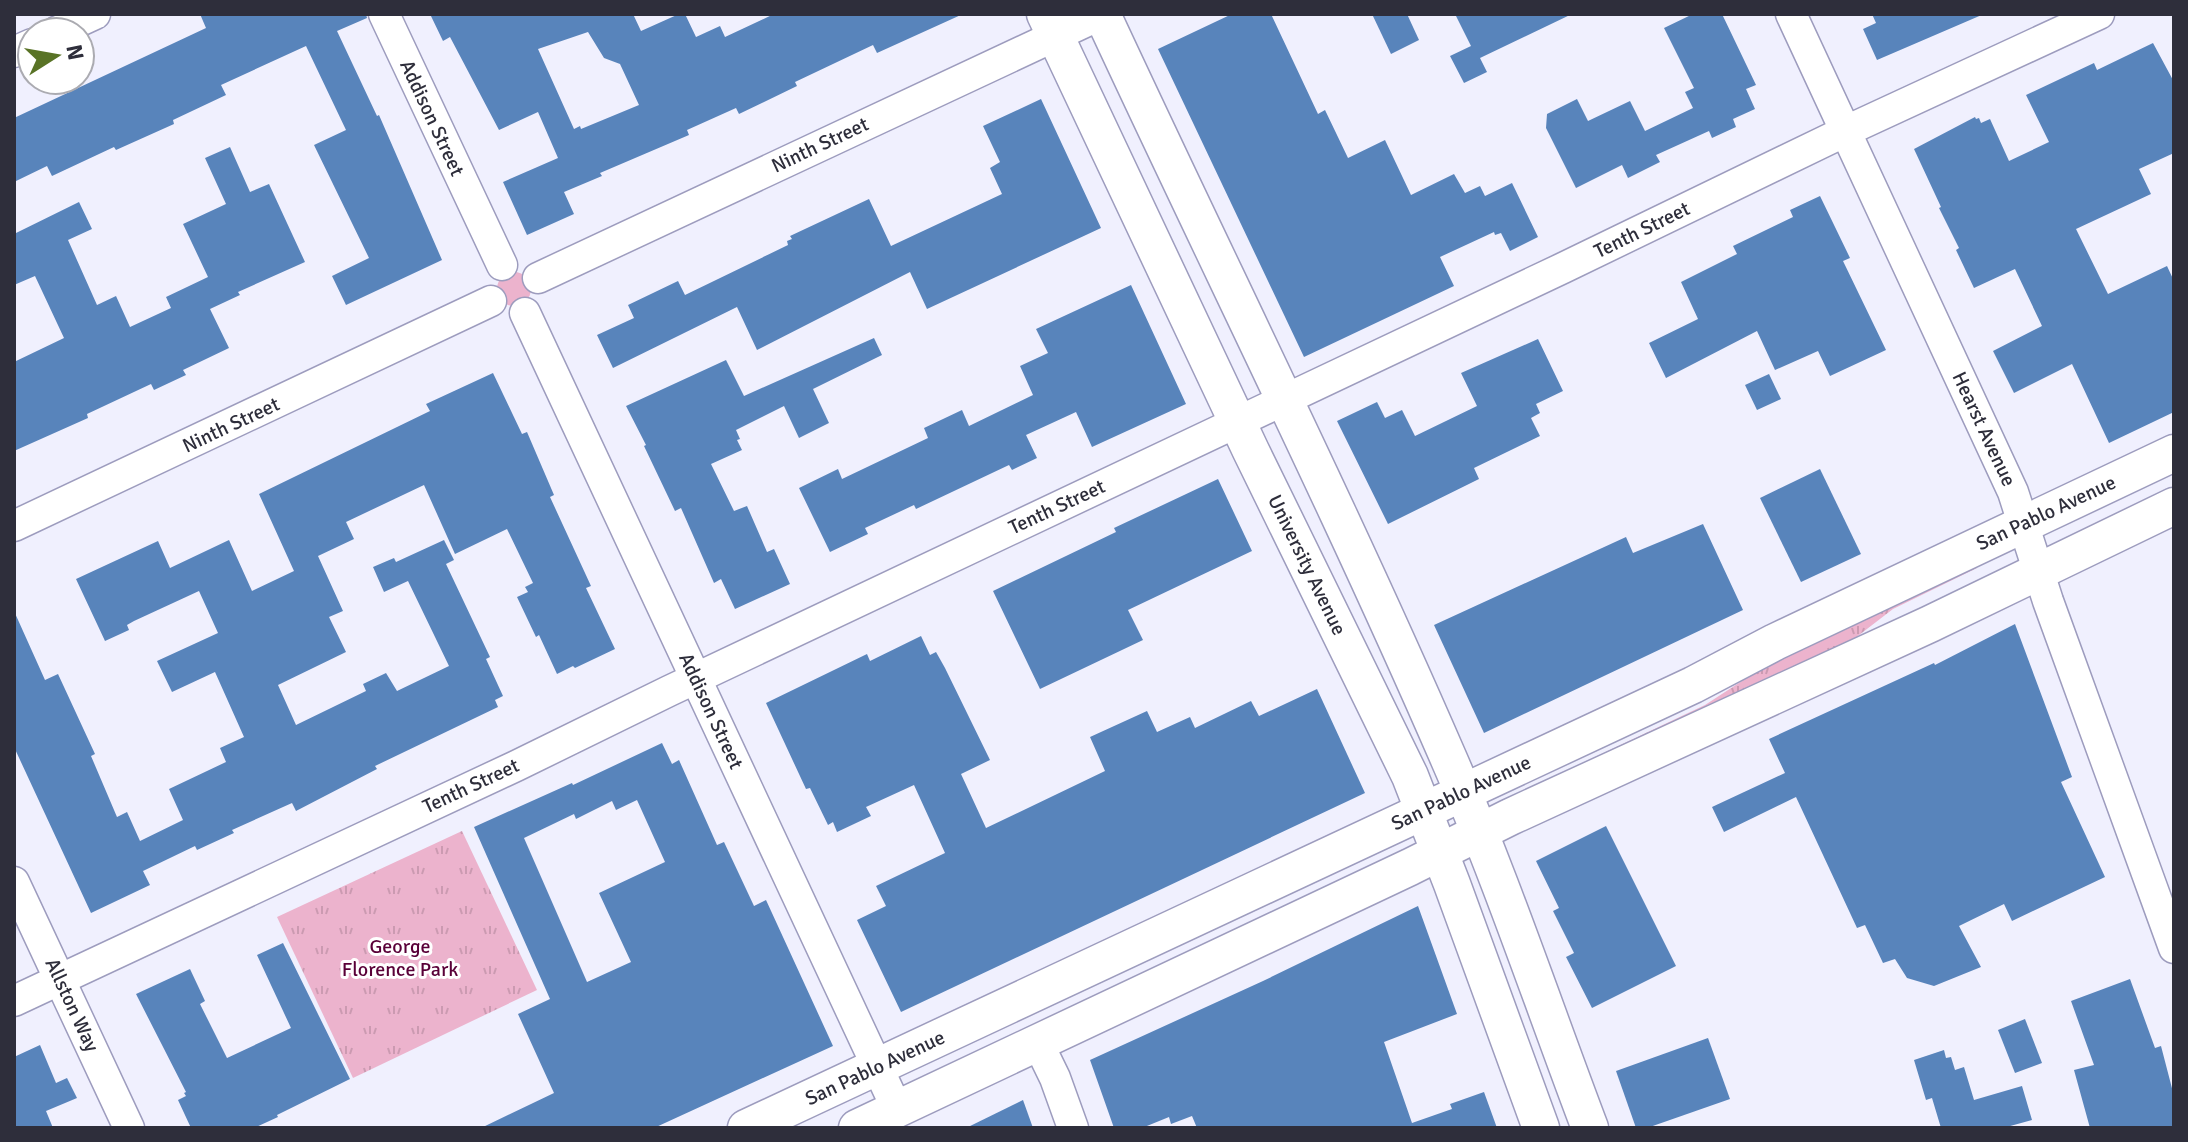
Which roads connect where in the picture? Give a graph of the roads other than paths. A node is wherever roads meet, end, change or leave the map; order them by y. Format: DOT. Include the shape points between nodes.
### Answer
graph roads {
  1 [pos="384,14"];
  2 [pos="1102,14"];
  3 [pos="1791,14"];
  4 [pos="2099,14"];
  5 [pos="1050,25"];
  6 [pos="1846,131"];
  7 [pos="502,265"];
  8 [pos="538,278"];
  9 [pos="491,301"];
  10 [pos="525,313"];
  11 [pos="1285,400"];
  12 [pos="1238,422"];
  13 [pos="2174,453"];
  14 [pos="2174,506"];
  15 [pos="2023,523"];
  16 [pos="14,526"];
  17 [pos="2039,572"];
  18 [pos="695,679"];
  19 [pos="1462,793"];
  20 [pos="1423,810"];
  21 [pos="1478,833"];
  22 [pos="1440,852"];
  23 [pos="14,882"];
  24 [pos="2174,948"];
  25 [pos="60,979"];
  26 [pos="14,1001"];
  27 [pos="1038,1043"];
  28 [pos="877,1067"];
  29 [pos="897,1109"];
  30 [pos="129,1128"];
  31 [pos="746,1128"];
  32 [pos="857,1128"];
  33 [pos="1073,1128"];
  34 [pos="1541,1128"];
  35 [pos="1590,1128"];
  1 -- 7 [label="street, Addison Street"];
  2 -- 5 [label="street, Ninth Street"];
  2 -- 11 [label="main road"];
  3 -- 6 [label="street, Hearst Avenue"];
  4 -- 6 [label="street, Tenth Street"];
  5 -- 8 [label="street, Ninth Street"];
  5 -- 12 [label="main road, University Avenue"];
  6 -- 11 [label="street, Tenth Street"];
  6 -- 15 [label="street, Hearst Avenue" via="2010,484"];
  7 -- 8 [label="street" via="527,265"];
  7 -- 9 [label="street" via="490,277"];
  8 -- 10 [label="street" via="540,294"];
  9 -- 10 [label="street" via="505,314"];
  9 -- 16 [label="street, Ninth Street"];
  10 -- 18 [label="street, Addison Street"];
  11 -- 12 [label="street, Tenth Street"];
  11 -- 19 [label="main road"];
  12 -- 18 [label="street, Tenth Street"];
  12 -- 20 [label="main road, University Avenue"];
  13 -- 15 [label="main road, San Pablo Avenue"];
  14 -- 17 [label="main road"];
  15 -- 17 [label="street, Hearst Avenue"];
  15 -- 19 [label="main road, San Pablo Avenue"];
  17 -- 21 [label="main road"];
  17 -- 24 [label="street, Hearst Avenue"];
  18 -- 25 [label="street, Tenth Street"];
  18 -- 28 [label="street, Addison Street"];
  19 -- 20 [label="main road, San Pablo Avenue"];
  19 -- 21 [label="main road"];
  20 -- 22 [label="main road, University Avenue"];
  20 -- 28 [label="main road, San Pablo Avenue"];
  21 -- 22 [label="main road"];
  21 -- 35 [label="main road"];
  22 -- 27 [label="main road"];
  22 -- 34 [label="main road, University Avenue"];
  23 -- 25 [label="street, Allston Way"];
  25 -- 26 [label="street, Tenth Street"];
  25 -- 30 [label="street, Allston Way"];
  27 -- 29 [label="main road"];
  27 -- 33 [label="street"];
  28 -- 29 [label="street, Addison Street"];
  28 -- 31 [label="main road, San Pablo Avenue"];
  29 -- 32 [label="main road"];
}
